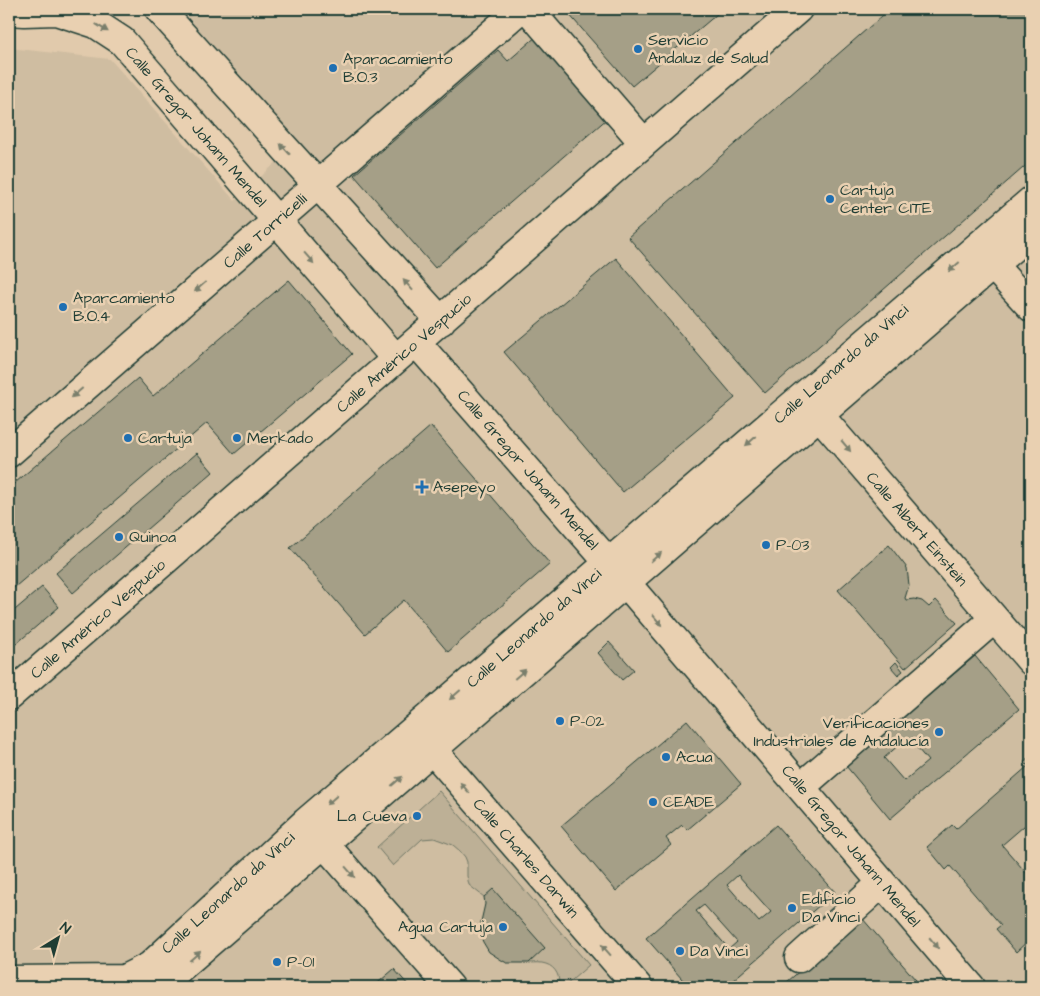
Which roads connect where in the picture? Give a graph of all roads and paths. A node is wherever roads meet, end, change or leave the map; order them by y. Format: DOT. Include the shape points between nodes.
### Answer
graph roads {
  1 [pos="159,9"];
  2 [pos="520,9"];
  3 [pos="528,9"];
  4 [pos="798,9"];
  5 [pos="59,10"];
  6 [pos="9,11"];
  7 [pos="644,143"];
  8 [pos="318,185"];
  9 [pos="1031,201"];
  10 [pos="277,221"];
  11 [pos="1031,232"];
  12 [pos="985,256"];
  13 [pos="1031,307"];
  14 [pos="441,321"];
  15 [pos="406,350"];
  16 [pos="811,406"];
  17 [pos="9,453"];
  18 [pos="617,573"];
  19 [pos="994,618"];
  20 [pos="1031,662"];
  21 [pos="9,696"];
  22 [pos="414,730"];
  23 [pos="432,750"];
  24 [pos="801,787"];
  25 [pos="306,822"];
  26 [pos="324,844"];
  27 [pos="882,883"];
  28 [pos="798,958"];
  29 [pos="9,980"];
  30 [pos="127,983"];
  31 [pos="158,987"];
  32 [pos="450,987"];
  33 [pos="638,987"];
  34 [pos="971,987"];
  8 -- 1 [label="street, one-way"];
  2 -- 8 [label="street, Calle Torricelli"];
  3 -- 7 [label="street"];
  4 -- 7 [label="street, Calle Américo Vespucio"];
  5 -- 6 [label="street"];
  5 -- 10 [label="street, Calle Gregor Johann Mendel, one-way" via="96,24 122,41"];
  7 -- 14 [label="street, Calle Américo Vespucio"];
  8 -- 10 [label="street, Calle Torricelli"];
  14 -- 8 [label="street, one-way"];
  9 -- 12 [label="street, Calle Leonardo da Vinci"];
  10 -- 15 [label="street, Calle Gregor Johann Mendel, one-way"];
  10 -- 17 [label="street, Calle Torricelli, one-way"];
  11 -- 12 [label="street, Calle Leonardo da Vinci"];
  12 -- 13 [label="street"];
  12 -- 16 [label="street, Calle Leonardo da Vinci"];
  14 -- 15 [label="street, Calle Américo Vespucio"];
  15 -- 18 [label="street, Calle Gregor Johann Mendel"];
  15 -- 21 [label="street, Calle Américo Vespucio"];
  16 -- 18 [label="street, Calle Leonardo da Vinci"];
  16 -- 19 [label="street, Calle Albert Einstein, one-way"];
  18 -- 22 [label="street, Calle Leonardo da Vinci, one-way"];
  23 -- 18 [label="street, Calle Leonardo da Vinci, one-way"];
  18 -- 24 [label="street, Calle Gregor Johann Mendel, one-way"];
  19 -- 20 [label="street, Calle Albert Einstein"];
  19 -- 24 [label="street"];
  22 -- 23 [label="street, Calle Charles Darwin"];
  22 -- 25 [label="street, Calle Leonardo da Vinci, one-way"];
  26 -- 23 [label="street, Calle Leonardo da Vinci, one-way"];
  33 -- 23 [label="street, Calle Charles Darwin, one-way"];
  24 -- 27 [label="street, Calle Gregor Johann Mendel"];
  25 -- 26 [label="street"];
  25 -- 30 [label="street, Calle Leonardo da Vinci" via="150,966"];
  31 -- 26 [label="street, Calle Leonardo da Vinci, one-way"];
  26 -- 32 [label="street, one-way"];
  27 -- 28 [label="street"];
  27 -- 34 [label="street, Calle Gregor Johann Mendel, one-way"];
  29 -- 30 [label="street, Calle Leonardo da Vinci"];
}
